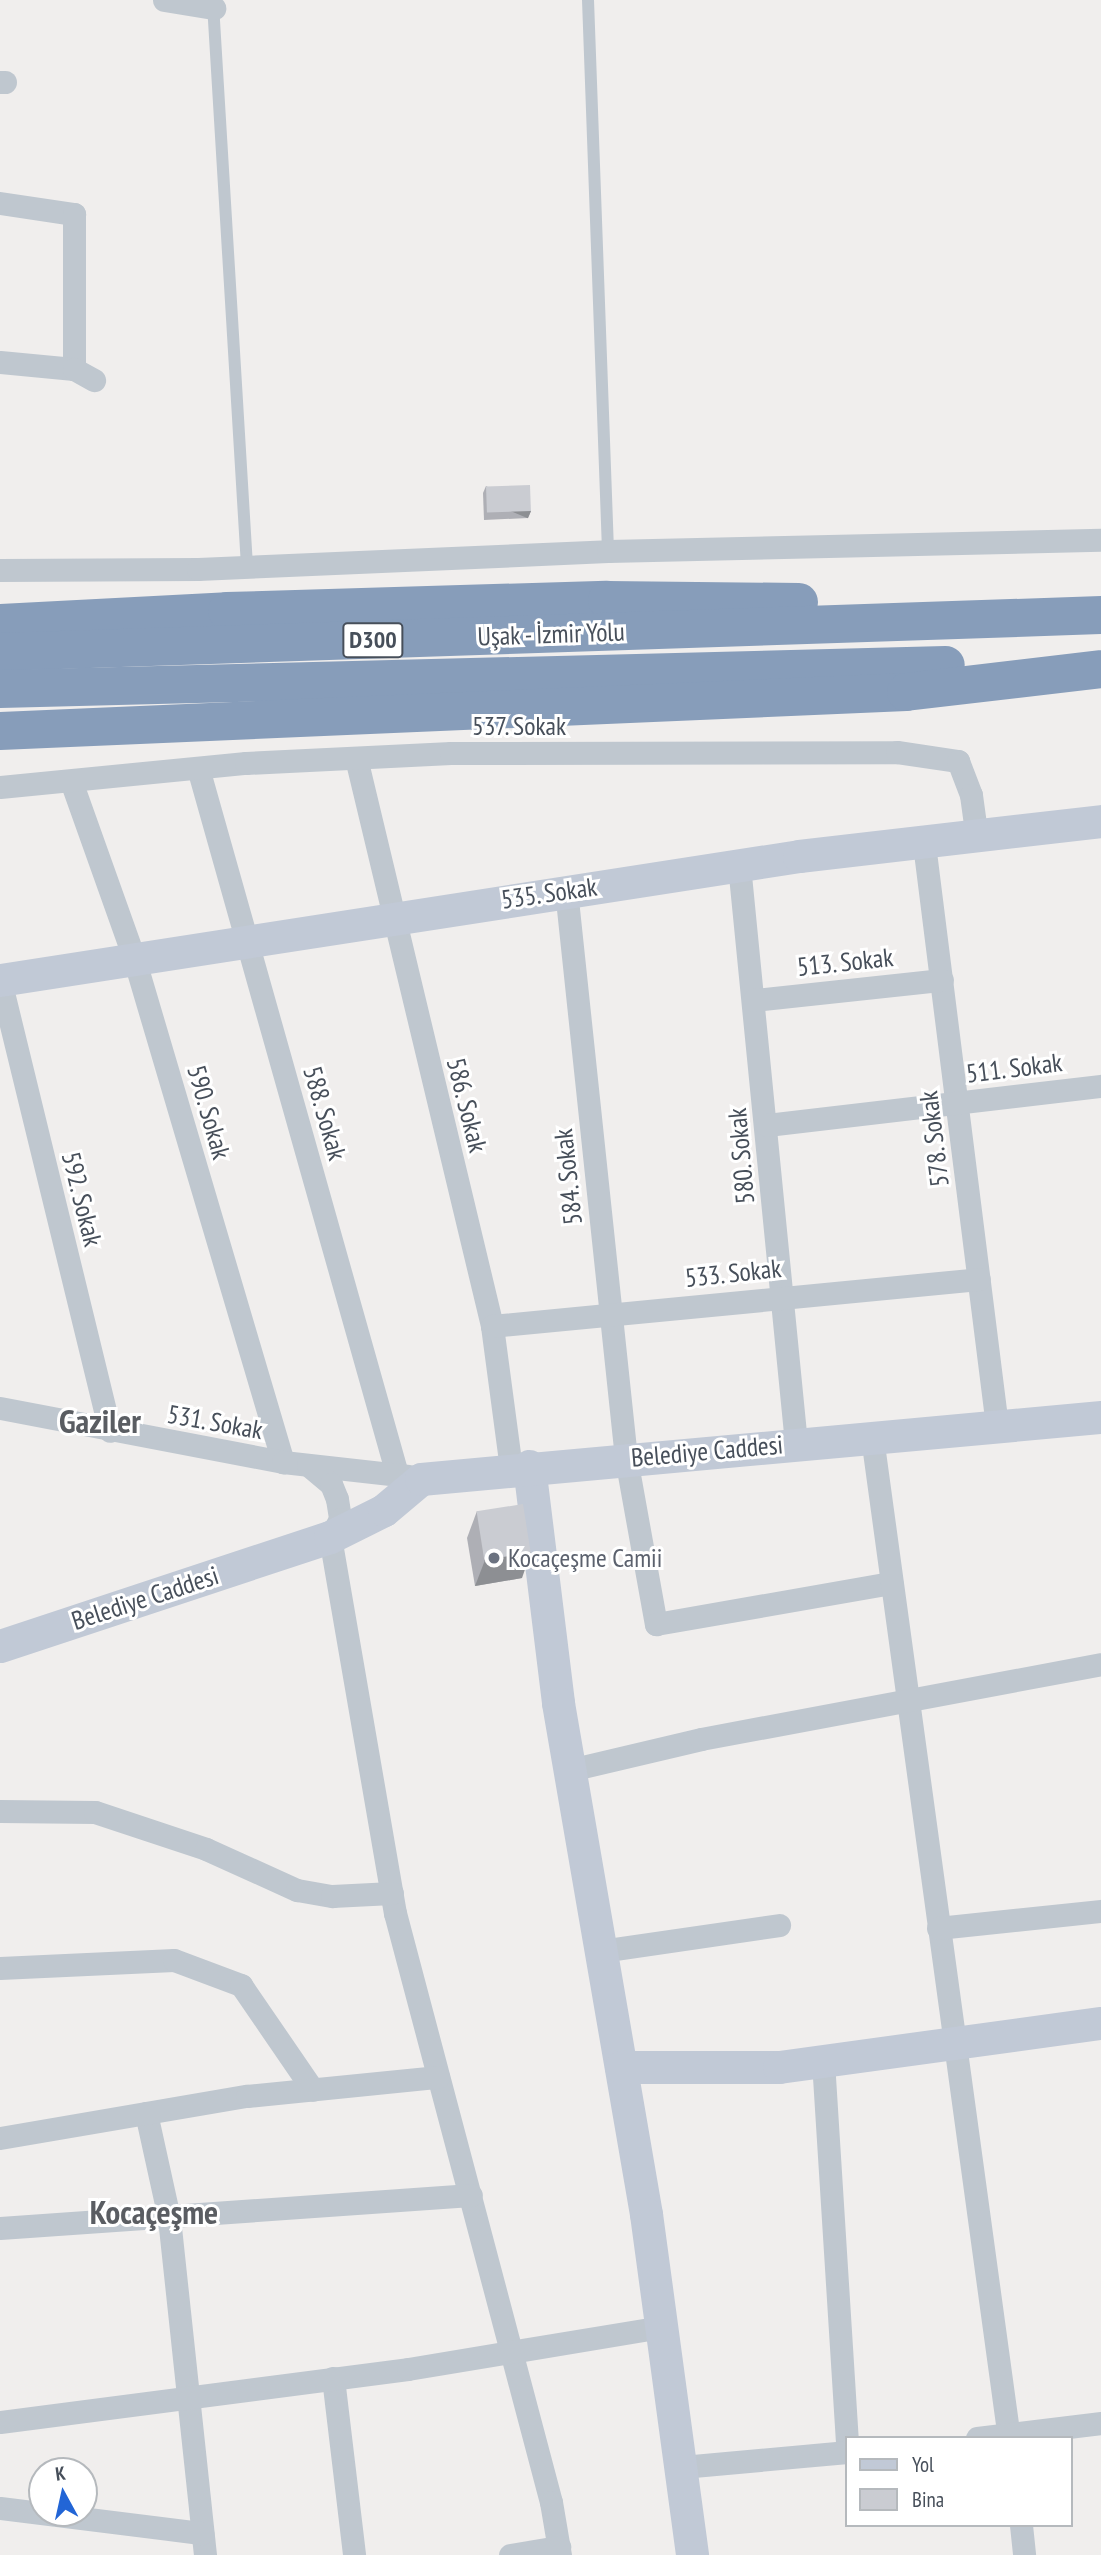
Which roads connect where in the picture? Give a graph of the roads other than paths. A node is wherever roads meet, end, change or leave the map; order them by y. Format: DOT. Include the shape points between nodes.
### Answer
graph roads {
  1 [pos="164,0"];
  2 [pos="588,0"];
  3 [pos="213,4"];
  4 [pos="0,203"];
  5 [pos="0,362"];
  6 [pos="1101,540"];
  7 [pos="608,551"];
  8 [pos="247,566"];
  9 [pos="0,570"];
  10 [pos="1101,615"];
  11 [pos="1000,619"];
  12 [pos="0,624"];
  13 [pos="0,652"];
  14 [pos="1101,664"];
  15 [pos="1101,669"];
  16 [pos="0,689"];
  17 [pos="0,731"];
  18 [pos="356,758"];
  19 [pos="198,768"];
  20 [pos="71,781"];
  21 [pos="0,787"];
  22 [pos="1101,821"];
  23 [pos="977,839"];
  24 [pos="924,844"];
  25 [pos="739,865"];
  26 [pos="566,890"];
  27 [pos="392,916"];
  28 [pos="248,940"];
  29 [pos="134,958"];
  30 [pos="0,980"];
  31 [pos="942,980"];
  32 [pos="754,1000"];
  33 [pos="1101,1086"];
  34 [pos="958,1103"];
  35 [pos="766,1125"];
  36 [pos="979,1279"];
  37 [pos="782,1297"];
  38 [pos="610,1314"];
  39 [pos="492,1325"];
  40 [pos="0,1408"];
  41 [pos="1101,1417"];
  42 [pos="997,1426"];
  43 [pos="110,1432"];
  44 [pos="872,1437"];
  45 [pos="796,1443"];
  46 [pos="626,1458"];
  47 [pos="283,1462"];
  48 [pos="307,1465"];
  49 [pos="520,1467"];
  50 [pos="409,1476"];
  51 [pos="330,1537"];
  52 [pos="891,1583"];
  53 [pos="0,1646"];
  54 [pos="1101,1664"];
  55 [pos="907,1701"];
  56 [pos="570,1770"];
  57 [pos="0,1811"];
  58 [pos="392,1893"];
  59 [pos="1101,1911"];
  60 [pos="779,1924"];
  61 [pos="938,1928"];
  62 [pos="601,1951"];
  63 [pos="0,1968"];
  64 [pos="1101,2023"];
  65 [pos="955,2043"];
  66 [pos="823,2061"];
  67 [pos="621,2067"];
  68 [pos="438,2077"];
  69 [pos="313,2090"];
  70 [pos="146,2113"];
  71 [pos="0,2138"];
  72 [pos="471,2195"];
  73 [pos="169,2218"];
  74 [pos="0,2228"];
  75 [pos="662,2327"];
  76 [pos="511,2352"];
  77 [pos="333,2378"];
  78 [pos="187,2398"];
  79 [pos="0,2422"];
  80 [pos="1101,2423"];
  81 [pos="846,2436"];
  82 [pos="1009,2436"];
  83 [pos="846,2452"];
  84 [pos="682,2467"];
  85 [pos="0,2508"];
  86 [pos="1021,2527"];
  87 [pos="204,2544"];
  88 [pos="559,2551"];
  89 [pos="354,2555"];
  90 [pos="510,2555"];
  91 [pos="692,2555"];
  92 [pos="1024,2555"];
  1 -- 3 [label="street"];
  2 -- 7 [label="lane"];
  3 -- 8 [label="lane"];
  4 -- 5 [label="street" via="74,214 84,374"];
  6 -- 7 [label="street"];
  7 -- 8 [label="street"];
  8 -- 9 [label="street"];
  10 -- 11 [label="highway, Uşak - İzmir Yolu / D300"];
  11 -- 12 [label="highway" via="866,602 607,600 227,611"];
  11 -- 13 [label="highway, Uşak - İzmir Yolu / D300"];
  14 -- 16 [label="highway, Uşak - İzmir Yolu / D300" via="742,668"];
  15 -- 17 [label="highway" via="906,692"];
  18 -- 19 [label="street, 537. Sokak"];
  18 -- 23 [label="street, 537. Sokak" via="451,753 909,754 958,761 971,794"];
  18 -- 27 [label="street, 586. Sokak"];
  19 -- 20 [label="street, 537. Sokak"];
  19 -- 28 [label="street, 588. Sokak"];
  20 -- 21 [label="street, 537. Sokak"];
  20 -- 29 [label="street, 590. Sokak"];
  22 -- 23 [label="street, 535. Sokak"];
  23 -- 24 [label="street, 535. Sokak"];
  24 -- 25 [label="street, 535. Sokak"];
  24 -- 31 [label="street, 578. Sokak"];
  25 -- 26 [label="street, 535. Sokak"];
  25 -- 32 [label="street, 580. Sokak"];
  26 -- 27 [label="street, 535. Sokak"];
  26 -- 38 [label="street, 584. Sokak"];
  27 -- 28 [label="street, 535. Sokak"];
  27 -- 39 [label="street, 586. Sokak"];
  28 -- 29 [label="street, 535. Sokak"];
  28 -- 50 [label="street, 588. Sokak"];
  29 -- 30 [label="street, 535. Sokak"];
  29 -- 47 [label="street, 590. Sokak"];
  30 -- 43 [label="street, 592. Sokak"];
  31 -- 32 [label="street, 513. Sokak"];
  31 -- 34 [label="street, 578. Sokak"];
  32 -- 35 [label="street, 580. Sokak"];
  33 -- 34 [label="street, 511. Sokak"];
  34 -- 35 [label="street, 511. Sokak"];
  34 -- 36 [label="street, 578. Sokak"];
  35 -- 37 [label="street, 580. Sokak"];
  36 -- 37 [label="street, 533. Sokak"];
  36 -- 42 [label="street, 578. Sokak"];
  37 -- 38 [label="street, 533. Sokak"];
  37 -- 45 [label="street, 580. Sokak"];
  38 -- 39 [label="street, 533. Sokak"];
  38 -- 46 [label="street, 584. Sokak"];
  39 -- 49 [label="street, 586. Sokak"];
  40 -- 43 [label="street, 531. Sokak"];
  41 -- 42 [label="street, Belediye Caddesi"];
  42 -- 44 [label="street, Belediye Caddesi"];
  43 -- 47 [label="street, 531. Sokak"];
  44 -- 45 [label="street, Belediye Caddesi"];
  44 -- 52 [label="street"];
  45 -- 46 [label="street, Belediye Caddesi"];
  46 -- 49 [label="street, Belediye Caddesi"];
  46 -- 52 [label="street, 584. Sokak" via="656,1624"];
  47 -- 48 [label="street, 531. Sokak"];
  48 -- 50 [label="street, 531. Sokak"];
  48 -- 51 [label="street" via="331,1484 337,1499 340,1519"];
  49 -- 50 [label="street, Belediye Caddesi"];
  49 -- 56 [label="street"];
  50 -- 51 [label="street, Belediye Caddesi" via="384,1510"];
  51 -- 53 [label="street, Belediye Caddesi"];
  51 -- 58 [label="street"];
  52 -- 55 [label="street"];
  54 -- 55 [label="street"];
  55 -- 56 [label="street" via="701,1738"];
  55 -- 61 [label="street"];
  56 -- 62 [label="street"];
  57 -- 58 [label="street" via="95,1812 206,1849 297,1890 332,1896"];
  58 -- 68 [label="street"];
  59 -- 61 [label="street"];
  60 -- 62 [label="street"];
  61 -- 65 [label="street"];
  62 -- 67 [label="street"];
  63 -- 69 [label="street" via="174,1960 241,1985"];
  64 -- 65 [label="street"];
  65 -- 66 [label="street"];
  65 -- 82 [label="street"];
  66 -- 67 [label="street" via="779,2067"];
  66 -- 81 [label="street"];
  67 -- 75 [label="street"];
  68 -- 69 [label="street"];
  68 -- 72 [label="street"];
  69 -- 70 [label="street"];
  70 -- 71 [label="street"];
  70 -- 73 [label="street"];
  72 -- 73 [label="street"];
  72 -- 76 [label="street"];
  73 -- 74 [label="street"];
  73 -- 78 [label="street"];
  75 -- 76 [label="street"];
  75 -- 84 [label="street"];
  76 -- 77 [label="street"];
  76 -- 88 [label="street"];
  77 -- 78 [label="street"];
  77 -- 89 [label="street"];
  78 -- 79 [label="street"];
  78 -- 87 [label="street"];
  80 -- 82 [label="street"];
  83 -- 84 [label="street"];
  84 -- 91 [label="street"];
  85 -- 87 [label="street"];
  86 -- 92 [label="street"];
  88 -- 90 [label="street"];
}
